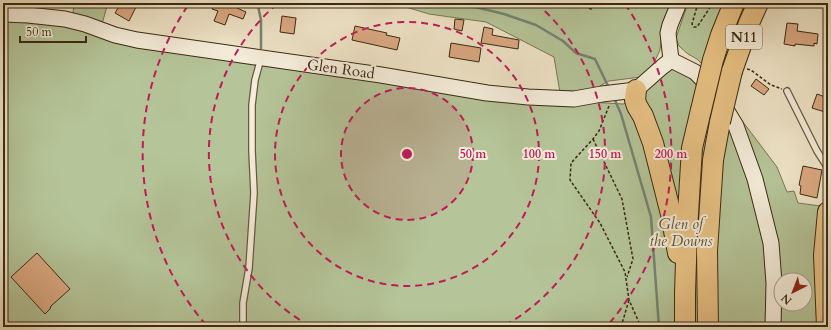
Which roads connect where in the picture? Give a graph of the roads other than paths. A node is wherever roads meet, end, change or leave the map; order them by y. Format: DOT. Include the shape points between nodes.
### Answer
graph roads {
  1 [pos="680,3"];
  2 [pos="734,3"];
  3 [pos="758,3"];
  4 [pos="3,14"];
  5 [pos="261,58"];
  6 [pos="671,60"];
  7 [pos="787,90"];
  8 [pos="627,91"];
  9 [pos="828,166"];
  10 [pos="828,212"];
  11 [pos="685,293"];
  12 [pos="244,327"];
  13 [pos="685,327"];
  14 [pos="708,327"];
  15 [pos="773,327"];
  16 [pos="827,327"];
  1 -- 6 [label="main road" via="668,33"];
  2 -- 11 [label="highway, N11, bridge" via="713,60 692,148"];
  3 -- 14 [label="highway, N11, bridge" via="749,23 739,70 720,122 713,160 708,244"];
  4 -- 5 [label="main road, Glen Road" via="65,19 137,40"];
  5 -- 8 [label="main road, Glen Road" via="381,75 487,94 605,100"];
  5 -- 12 [label="lane" via="252,105 254,193 249,268 243,304"];
  6 -- 8 [label="main road"];
  6 -- 15 [label="main road" via="695,72 716,93 736,126 755,179 771,243 774,283"];
  7 -- 9 [label="lane" via="817,151"];
  8 -- 11 [label="highway, N11" via="643,116 653,143 671,214"];
  10 -- 16 [label="highway" via="824,255"];
  11 -- 13 [label="highway, N11"];
}
